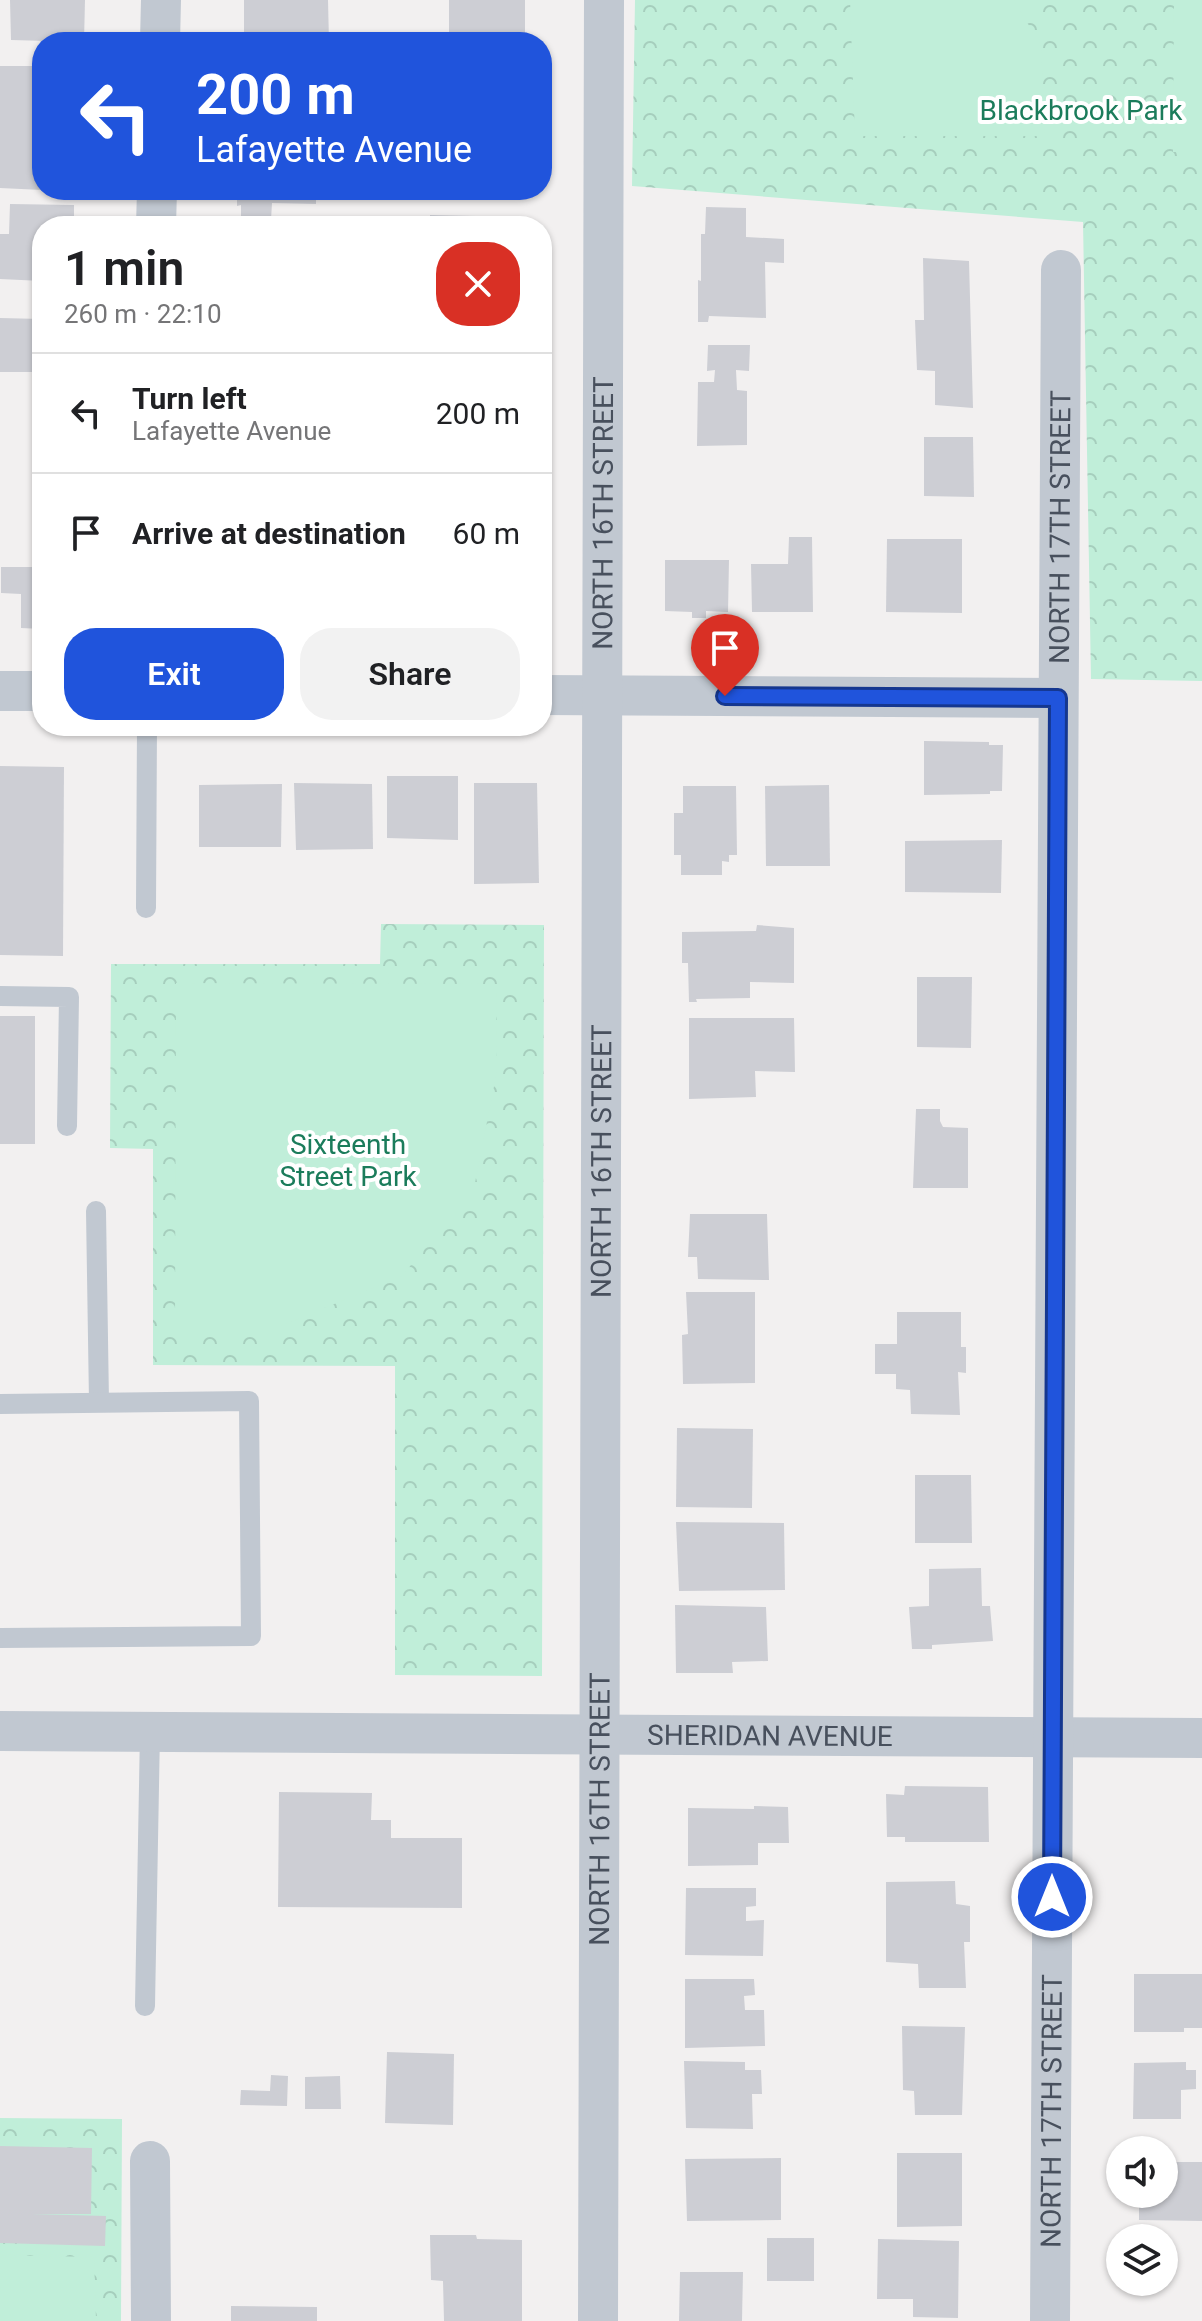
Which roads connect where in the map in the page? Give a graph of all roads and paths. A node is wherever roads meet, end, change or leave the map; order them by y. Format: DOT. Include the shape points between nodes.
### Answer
graph roads {
  1 [pos="161,0"];
  2 [pos="604,0"];
  3 [pos="160,32"];
  4 [pos="1061,270"];
  5 [pos="0,691"];
  6 [pos="32,691"];
  7 [pos="552,695"];
  8 [pos="602,695"];
  9 [pos="1058,698"];
  10 [pos="147,736"];
  11 [pos="146,908"];
  12 [pos="0,996"];
  13 [pos="67,1126"];
  14 [pos="96,1211"];
  15 [pos="99,1402"];
  16 [pos="0,1404"];
  17 [pos="0,1638"];
  18 [pos="0,1731"];
  19 [pos="150,1731"];
  20 [pos="599,1734"];
  21 [pos="1053,1737"];
  22 [pos="1202,1738"];
  23 [pos="145,2006"];
  24 [pos="150,2161"];
  25 [pos="151,2321"];
  26 [pos="598,2321"];
  27 [pos="1050,2321"];
  1 -- 3 [label="street"];
  2 -- 8 [label="street, NORTH 16TH STREET"];
  4 -- 9 [label="street, NORTH 17TH STREET"];
  5 -- 6 [label="street"];
  7 -- 8 [label="street"];
  8 -- 9 [label="street"];
  8 -- 20 [label="street, NORTH 16TH STREET"];
  9 -- 21 [label="street, NORTH 17TH STREET"];
  10 -- 11 [label="lane"];
  12 -- 13 [label="lane" via="69,997"];
  14 -- 15 [label="lane"];
  15 -- 16 [label="lane"];
  15 -- 17 [label="lane" via="249,1401 251,1636"];
  18 -- 19 [label="street, SHERIDAN AVENUE"];
  19 -- 20 [label="street, SHERIDAN AVENUE"];
  19 -- 23 [label="lane"];
  20 -- 21 [label="street, SHERIDAN AVENUE"];
  20 -- 26 [label="street, NORTH 16TH STREET"];
  21 -- 22 [label="street, SHERIDAN AVENUE"];
  21 -- 27 [label="street, NORTH 17TH STREET"];
  24 -- 25 [label="street"];
}
